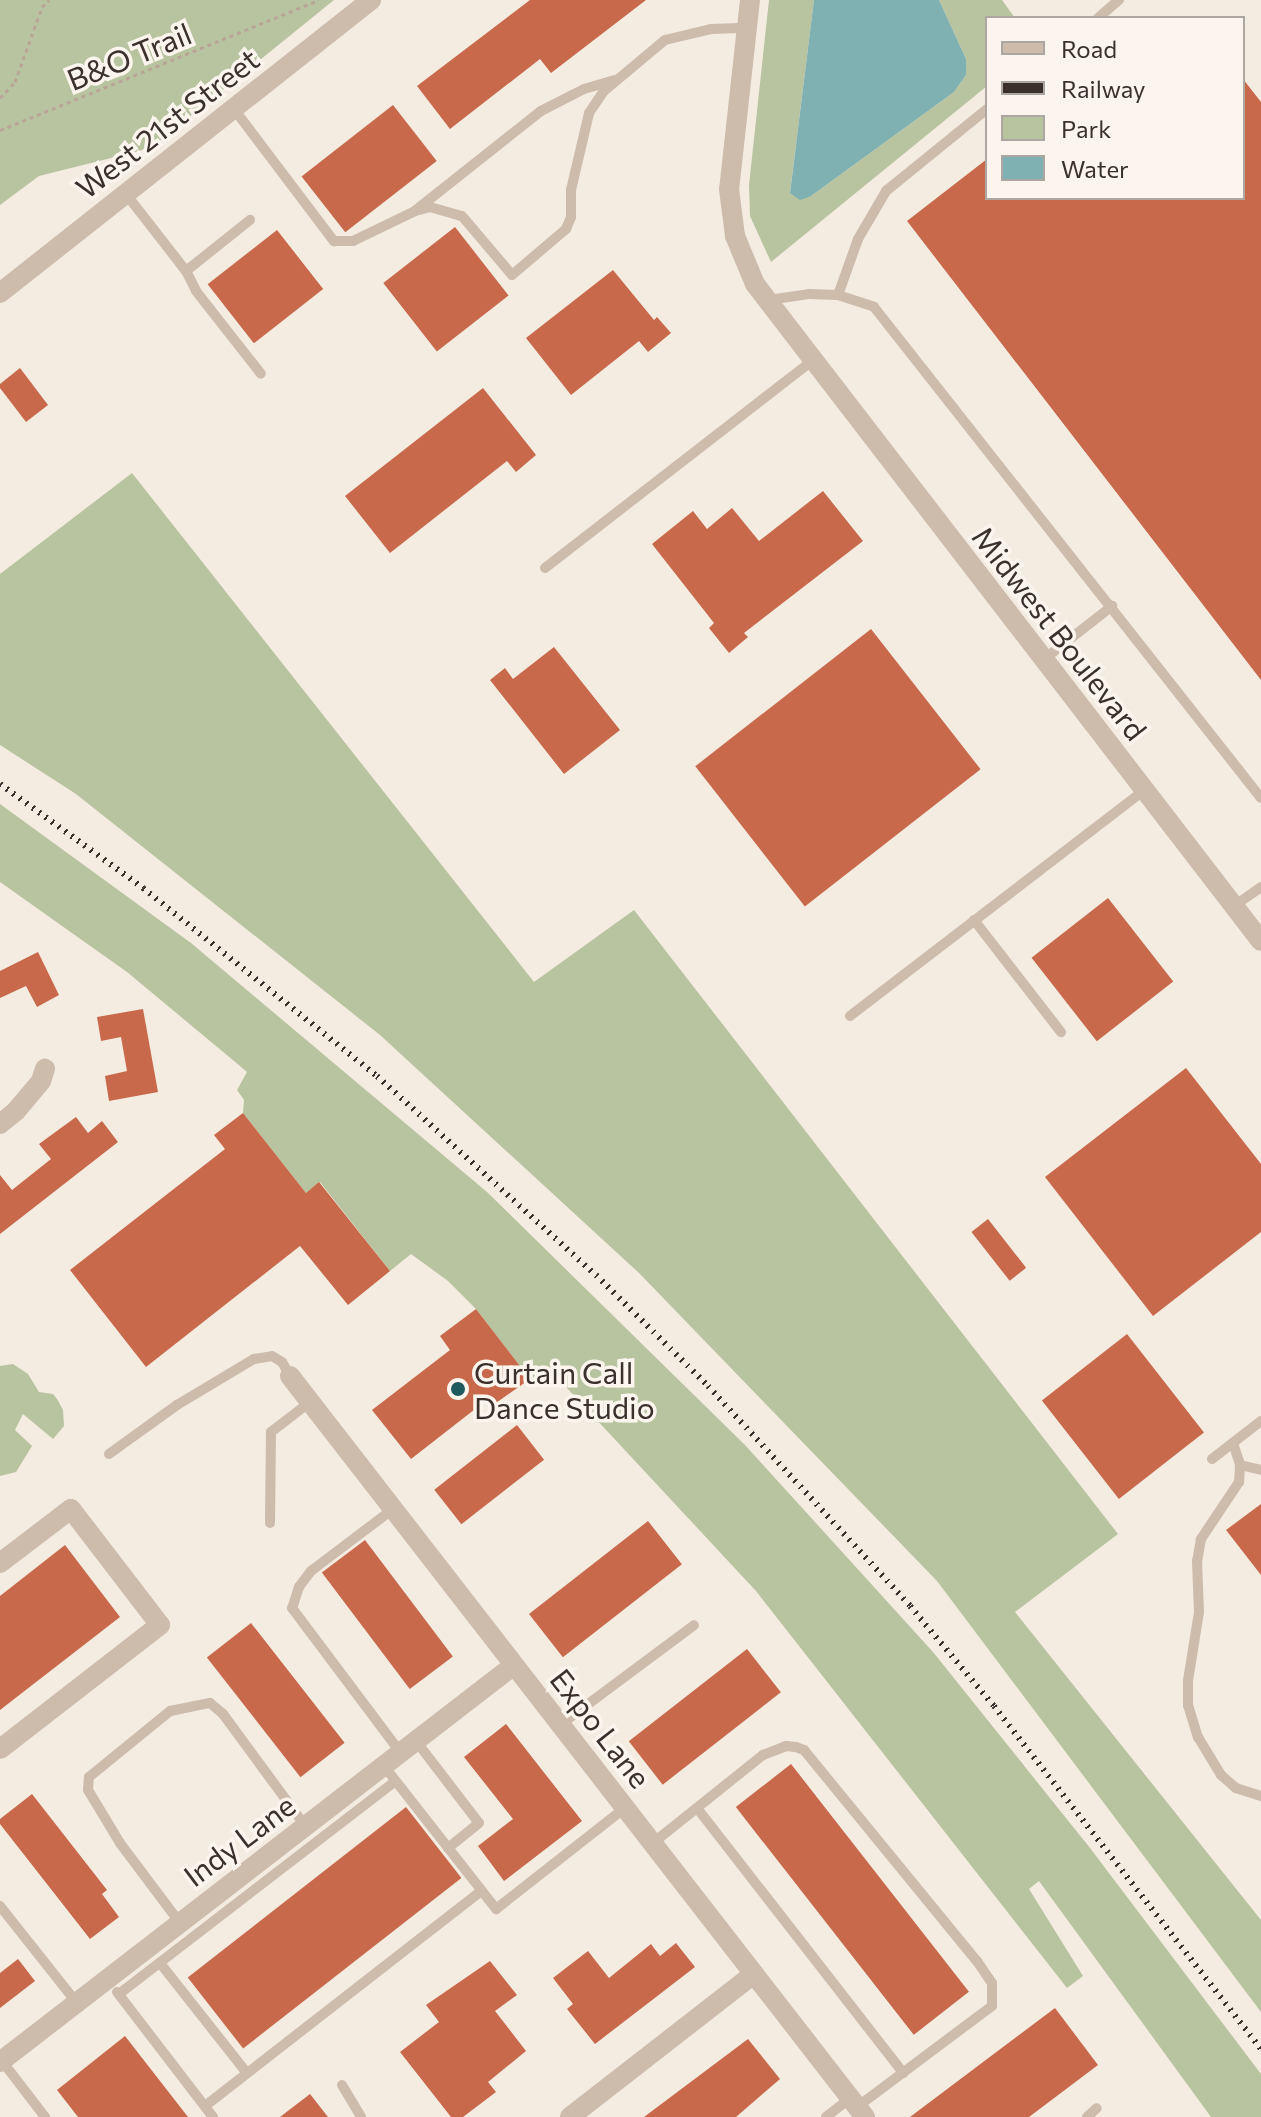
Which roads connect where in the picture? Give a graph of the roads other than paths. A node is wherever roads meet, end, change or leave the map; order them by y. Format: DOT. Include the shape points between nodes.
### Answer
graph roads {
  1 [pos="371,0"];
  2 [pos="750,0"];
  3 [pos="1119,0"];
  4 [pos="1100,16"];
  5 [pos="747,28"];
  6 [pos="619,78"];
  7 [pos="234,109"];
  8 [pos="985,111"];
  9 [pos="126,194"];
  10 [pos="415,211"];
  11 [pos="250,220"];
  12 [pos="186,271"];
  13 [pos="0,293"];
  14 [pos="838,295"];
  15 [pos="766,301"];
  16 [pos="812,361"];
  17 [pos="261,374"];
  18 [pos="545,568"];
  19 [pos="1112,606"];
  20 [pos="1043,660"];
  21 [pos="1144,790"];
  22 [pos="1261,798"];
  23 [pos="1261,887"];
  24 [pos="1234,906"];
  25 [pos="974,920"];
  26 [pos="1261,941"];
  27 [pos="850,1016"];
  28 [pos="1061,1032"];
  29 [pos="45,1069"];
  30 [pos="0,1124"];
  31 [pos="290,1376"];
  32 [pos="310,1402"];
  33 [pos="1261,1421"];
  34 [pos="1233,1443"];
  35 [pos="109,1454"];
  36 [pos="1212,1459"];
  37 [pos="1240,1465"];
  38 [pos="1261,1470"];
  39 [pos="393,1509"];
  40 [pos="270,1523"];
  41 [pos="0,1563"];
  42 [pos="694,1625"];
  43 [pos="514,1665"];
  44 [pos="560,1725"];
  45 [pos="409,1747"];
  46 [pos="0,1749"];
  47 [pos="390,1774"];
  48 [pos="1261,1796"];
  49 [pos="625,1808"];
  50 [pos="697,1808"];
  51 [pos="306,1827"];
  52 [pos="653,1843"];
  53 [pos="448,1848"];
  54 [pos="481,1891"];
  55 [pos="0,1906"];
  56 [pos="180,1923"];
  57 [pos="160,1963"];
  58 [pos="754,1974"];
  59 [pos="113,1986"];
  60 [pos="77,2003"];
  61 [pos="1,2062"];
  62 [pos="247,2073"];
  63 [pos="903,2073"];
  64 [pos="342,2085"];
  65 [pos="205,2106"];
  66 [pos="857,2107"];
  67 [pos="1097,2108"];
  68 [pos="45,2117"];
  69 [pos="213,2117"];
  70 [pos="361,2117"];
  71 [pos="570,2117"];
  72 [pos="826,2117"];
  73 [pos="1087,2117"];
  1 -- 7 [label="street, West 21st Street"];
  2 -- 5 [label="street, Midwest Boulevard"];
  3 -- 4 [label="lane"];
  5 -- 6 [label="lane" via="665,40"];
  5 -- 15 [label="street, Midwest Boulevard" via="729,199 739,251"];
  6 -- 10 [label="lane" via="541,111"];
  6 -- 10 [label="lane" via="589,113 566,229 520,271 509,274 462,216 430,207"];
  7 -- 9 [label="street, West 21st Street"];
  7 -- 10 [label="lane" via="334,241 353,241"];
  8 -- 14 [label="lane" via="886,191 858,239"];
  9 -- 12 [label="lane"];
  9 -- 13 [label="street, West 21st Street"];
  11 -- 12 [label="lane"];
  12 -- 17 [label="lane"];
  14 -- 15 [label="lane"];
  14 -- 19 [label="lane" via="874,307"];
  15 -- 16 [label="street, Midwest Boulevard"];
  16 -- 18 [label="lane"];
  16 -- 20 [label="street, Midwest Boulevard"];
  19 -- 20 [label="lane"];
  19 -- 22 [label="lane"];
  20 -- 21 [label="street, Midwest Boulevard"];
  21 -- 24 [label="street, Midwest Boulevard"];
  21 -- 25 [label="lane"];
  23 -- 24 [label="lane"];
  24 -- 26 [label="street, Midwest Boulevard"];
  25 -- 27 [label="lane"];
  25 -- 28 [label="lane"];
  29 -- 30 [label="street" via="41,1081"];
  31 -- 32 [label="street, Expo Lane"];
  31 -- 35 [label="lane" via="272,1356 254,1359"];
  32 -- 39 [label="street, Expo Lane"];
  32 -- 40 [label="lane" via="271,1432"];
  33 -- 34 [label="lane"];
  34 -- 36 [label="lane"];
  34 -- 37 [label="lane"];
  37 -- 38 [label="lane"];
  37 -- 48 [label="lane" via="1239,1482 1201,1539 1188,1705 1198,1737 1221,1775 1236,1788"];
  39 -- 43 [label="street, Expo Lane"];
  39 -- 45 [label="lane" via="311,1571 292,1608"];
  41 -- 46 [label="street" via="71,1509 160,1625"];
  42 -- 44 [label="lane"];
  43 -- 44 [label="street, Expo Lane"];
  43 -- 45 [label="street, Indy Lane"];
  44 -- 49 [label="street, Expo Lane"];
  45 -- 47 [label="street, Indy Lane"];
  45 -- 53 [label="lane" via="479,1823"];
  47 -- 51 [label="street, Indy Lane"];
  47 -- 53 [label="lane"];
  47 -- 57 [label="lane"];
  49 -- 52 [label="street, Expo Lane"];
  49 -- 54 [label="lane" via="499,1908"];
  50 -- 52 [label="lane"];
  50 -- 63 [label="lane"];
  50 -- 63 [label="lane" via="763,1755 786,1746 804,1750 977,1961 992,1983 992,2006"];
  51 -- 56 [label="street, Indy Lane"];
  51 -- 56 [label="lane" via="223,1714 210,1703 170,1711 89,1777 88,1790"];
  52 -- 58 [label="street, Expo Lane"];
  53 -- 54 [label="lane"];
  54 -- 62 [label="lane"];
  55 -- 60 [label="lane"];
  56 -- 59 [label="street, Indy Lane"];
  57 -- 59 [label="lane"];
  57 -- 62 [label="lane"];
  58 -- 66 [label="street, Expo Lane"];
  58 -- 71 [label="street"];
  59 -- 60 [label="street, Indy Lane"];
  59 -- 65 [label="lane"];
  60 -- 61 [label="street, Indy Lane"];
  61 -- 68 [label="lane"];
  62 -- 65 [label="lane"];
  63 -- 66 [label="lane"];
  64 -- 70 [label="lane"];
  65 -- 69 [label="lane"];
  66 -- 72 [label="lane"];
  67 -- 73 [label="lane"];
}
